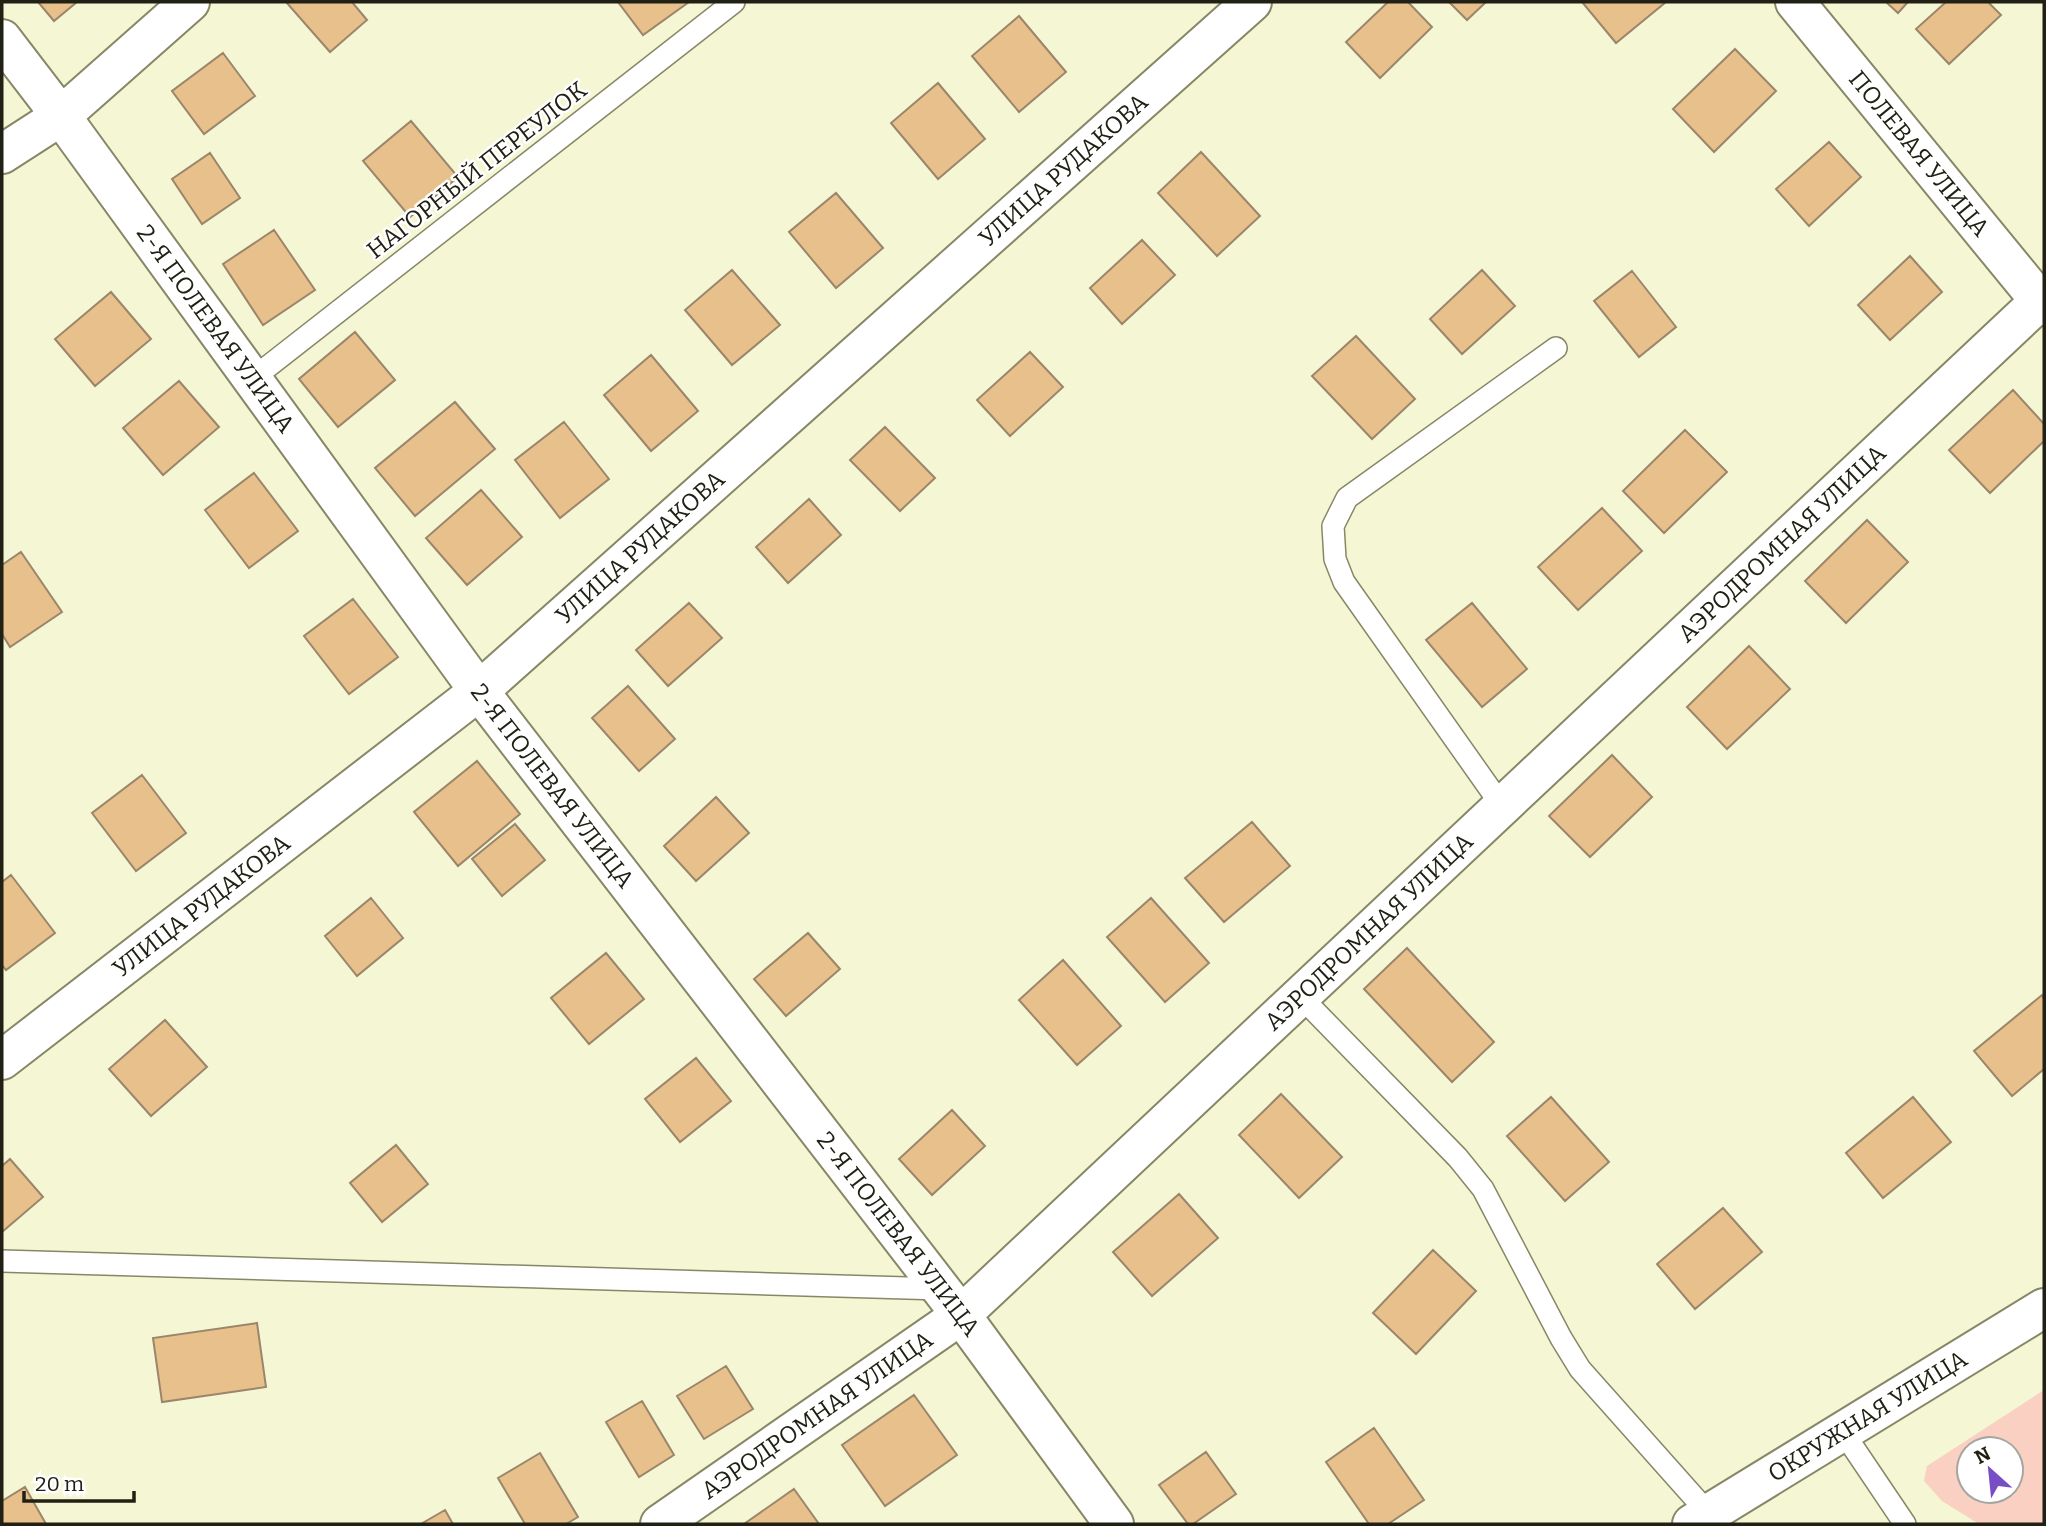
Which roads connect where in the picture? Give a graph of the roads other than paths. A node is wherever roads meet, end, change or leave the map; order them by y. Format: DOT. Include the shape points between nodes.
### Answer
graph roads {
  1 [pos="190,2"];
  2 [pos="734,2"];
  3 [pos="1252,2"];
  4 [pos="1795,2"];
  5 [pos="2,39"];
  6 [pos="61,116"];
  7 [pos="2,154"];
  8 [pos="2043,301"];
  9 [pos="1556,348"];
  10 [pos="252,379"];
  11 [pos="478,691"];
  12 [pos="1502,806"];
  13 [pos="1300,996"];
  14 [pos="2,1060"];
  15 [pos="2,1262"];
  16 [pos="951,1302"];
  17 [pos="2044,1308"];
  18 [pos="1843,1432"];
  19 [pos="1701,1519"];
  20 [pos="660,1524"];
  21 [pos="1114,1524"];
  22 [pos="1905,1524"];
  1 -- 6 [label="street"];
  2 -- 10 [label="lane, НАГОРНЫЙ ПЕРЕУЛОК"];
  3 -- 11 [label="street, УЛИЦА РУДАКОВА"];
  4 -- 8 [label="street, ПОЛЕВАЯ УЛИЦА"];
  5 -- 6 [label="street, 2-Я ПОЛЕВАЯ УЛИЦА"];
  6 -- 7 [label="street"];
  6 -- 10 [label="street, 2-Я ПОЛЕВАЯ УЛИЦА"];
  8 -- 12 [label="street, АЭРОДРОМНАЯ УЛИЦА"];
  9 -- 12 [label="lane" via="1347,498 1333,526 1335,559 1344,582"];
  10 -- 11 [label="street, 2-Я ПОЛЕВАЯ УЛИЦА"];
  11 -- 14 [label="street, УЛИЦА РУДАКОВА"];
  11 -- 16 [label="street, 2-Я ПОЛЕВАЯ УЛИЦА"];
  12 -- 13 [label="street, АЭРОДРОМНАЯ УЛИЦА"];
  13 -- 16 [label="street, АЭРОДРОМНАЯ УЛИЦА"];
  13 -- 19 [label="lane" via="1458,1157 1483,1189 1580,1369"];
  15 -- 16 [label="lane"];
  16 -- 20 [label="street, АЭРОДРОМНАЯ УЛИЦА"];
  16 -- 21 [label="street, 2-Я ПОЛЕВАЯ УЛИЦА"];
  17 -- 18 [label="street, ОКРУЖНАЯ УЛИЦА"];
  18 -- 19 [label="street, ОКРУЖНАЯ УЛИЦА"];
  18 -- 22 [label="lane"];
}
